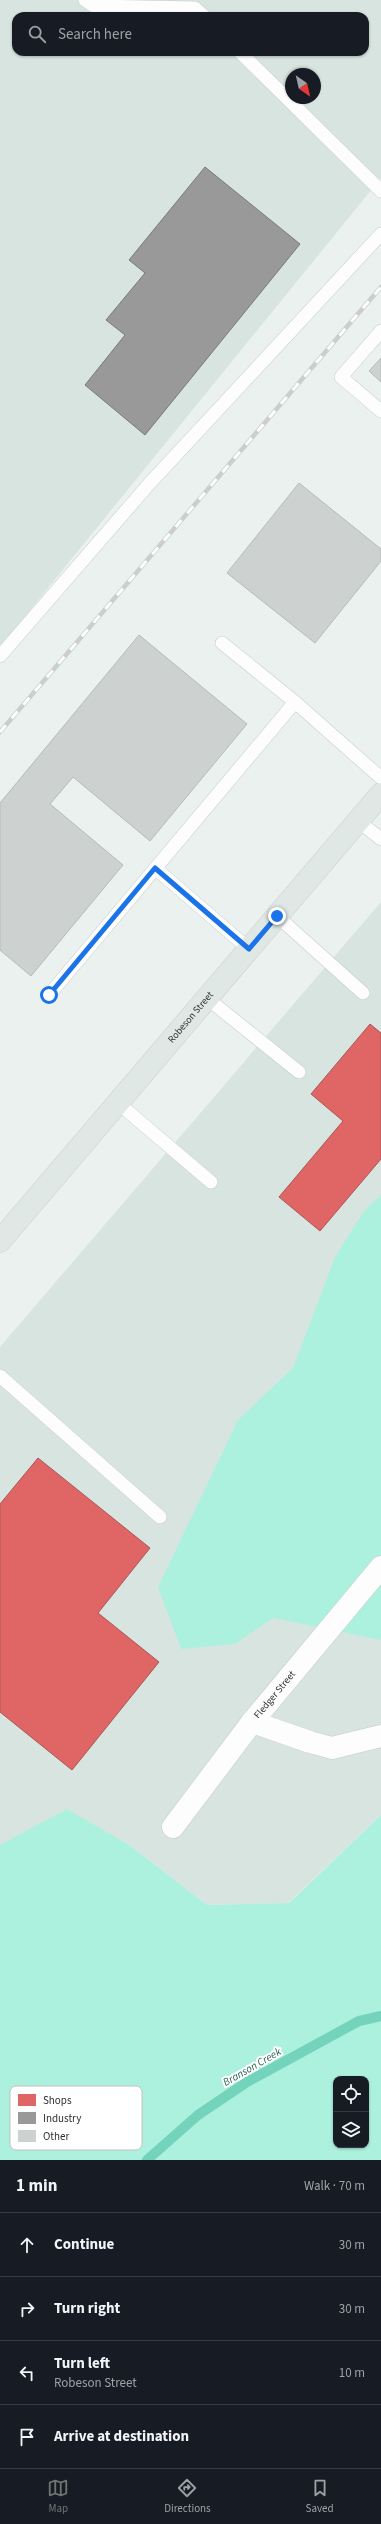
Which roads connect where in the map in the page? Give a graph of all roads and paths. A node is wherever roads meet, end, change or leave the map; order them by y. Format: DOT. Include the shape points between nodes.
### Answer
graph roads {
  1 [pos="85,0"];
  2 [pos="200,12"];
  3 [pos="244,56"];
  4 [pos="381,191"];
  5 [pos="381,234"];
  6 [pos="381,331"];
  7 [pos="381,411"];
  8 [pos="222,643"];
  9 [pos="0,656"];
  10 [pos="295,702"];
  11 [pos="381,778"];
  12 [pos="381,794"];
  13 [pos="358,821"];
  14 [pos="381,839"];
  15 [pos="155,868"];
  16 [pos="277,916"];
  17 [pos="249,949"];
  18 [pos="363,993"];
  19 [pos="49,995"];
  20 [pos="208,999"];
  21 [pos="299,1072"];
  22 [pos="118,1103"];
  23 [pos="211,1182"];
  24 [pos="0,1241"];
  25 [pos="0,1376"];
  26 [pos="160,1517"];
  27 [pos="381,1567"];
  28 [pos="252,1722"];
  29 [pos="381,1736"];
  30 [pos="173,1827"];
  1 -- 2 [label="lane" via="94,6 195,8"];
  3 -- 4 [label="lane"];
  5 -- 9 [label="lane" via="149,484"];
  6 -- 7 [label="lane" via="341,377"];
  8 -- 10 [label="lane"];
  10 -- 11 [label="lane"];
  10 -- 15 [label="lane"];
  12 -- 13 [label="main road, Robeson Street"];
  13 -- 14 [label="lane"];
  13 -- 16 [label="main road, Robeson Street"];
  15 -- 17 [label="lane"];
  15 -- 19 [label="lane"];
  16 -- 17 [label="main road, Robeson Street"];
  16 -- 18 [label="lane"];
  17 -- 20 [label="main road, Robeson Street"];
  20 -- 21 [label="lane"];
  20 -- 22 [label="main road, Robeson Street"];
  22 -- 23 [label="lane"];
  22 -- 24 [label="main road, Robeson Street"];
  25 -- 26 [label="lane"];
  27 -- 28 [label="street, Fledger Street"];
  28 -- 29 [label="street" via="332,1748"];
  28 -- 30 [label="street, Fledger Street"];
}
